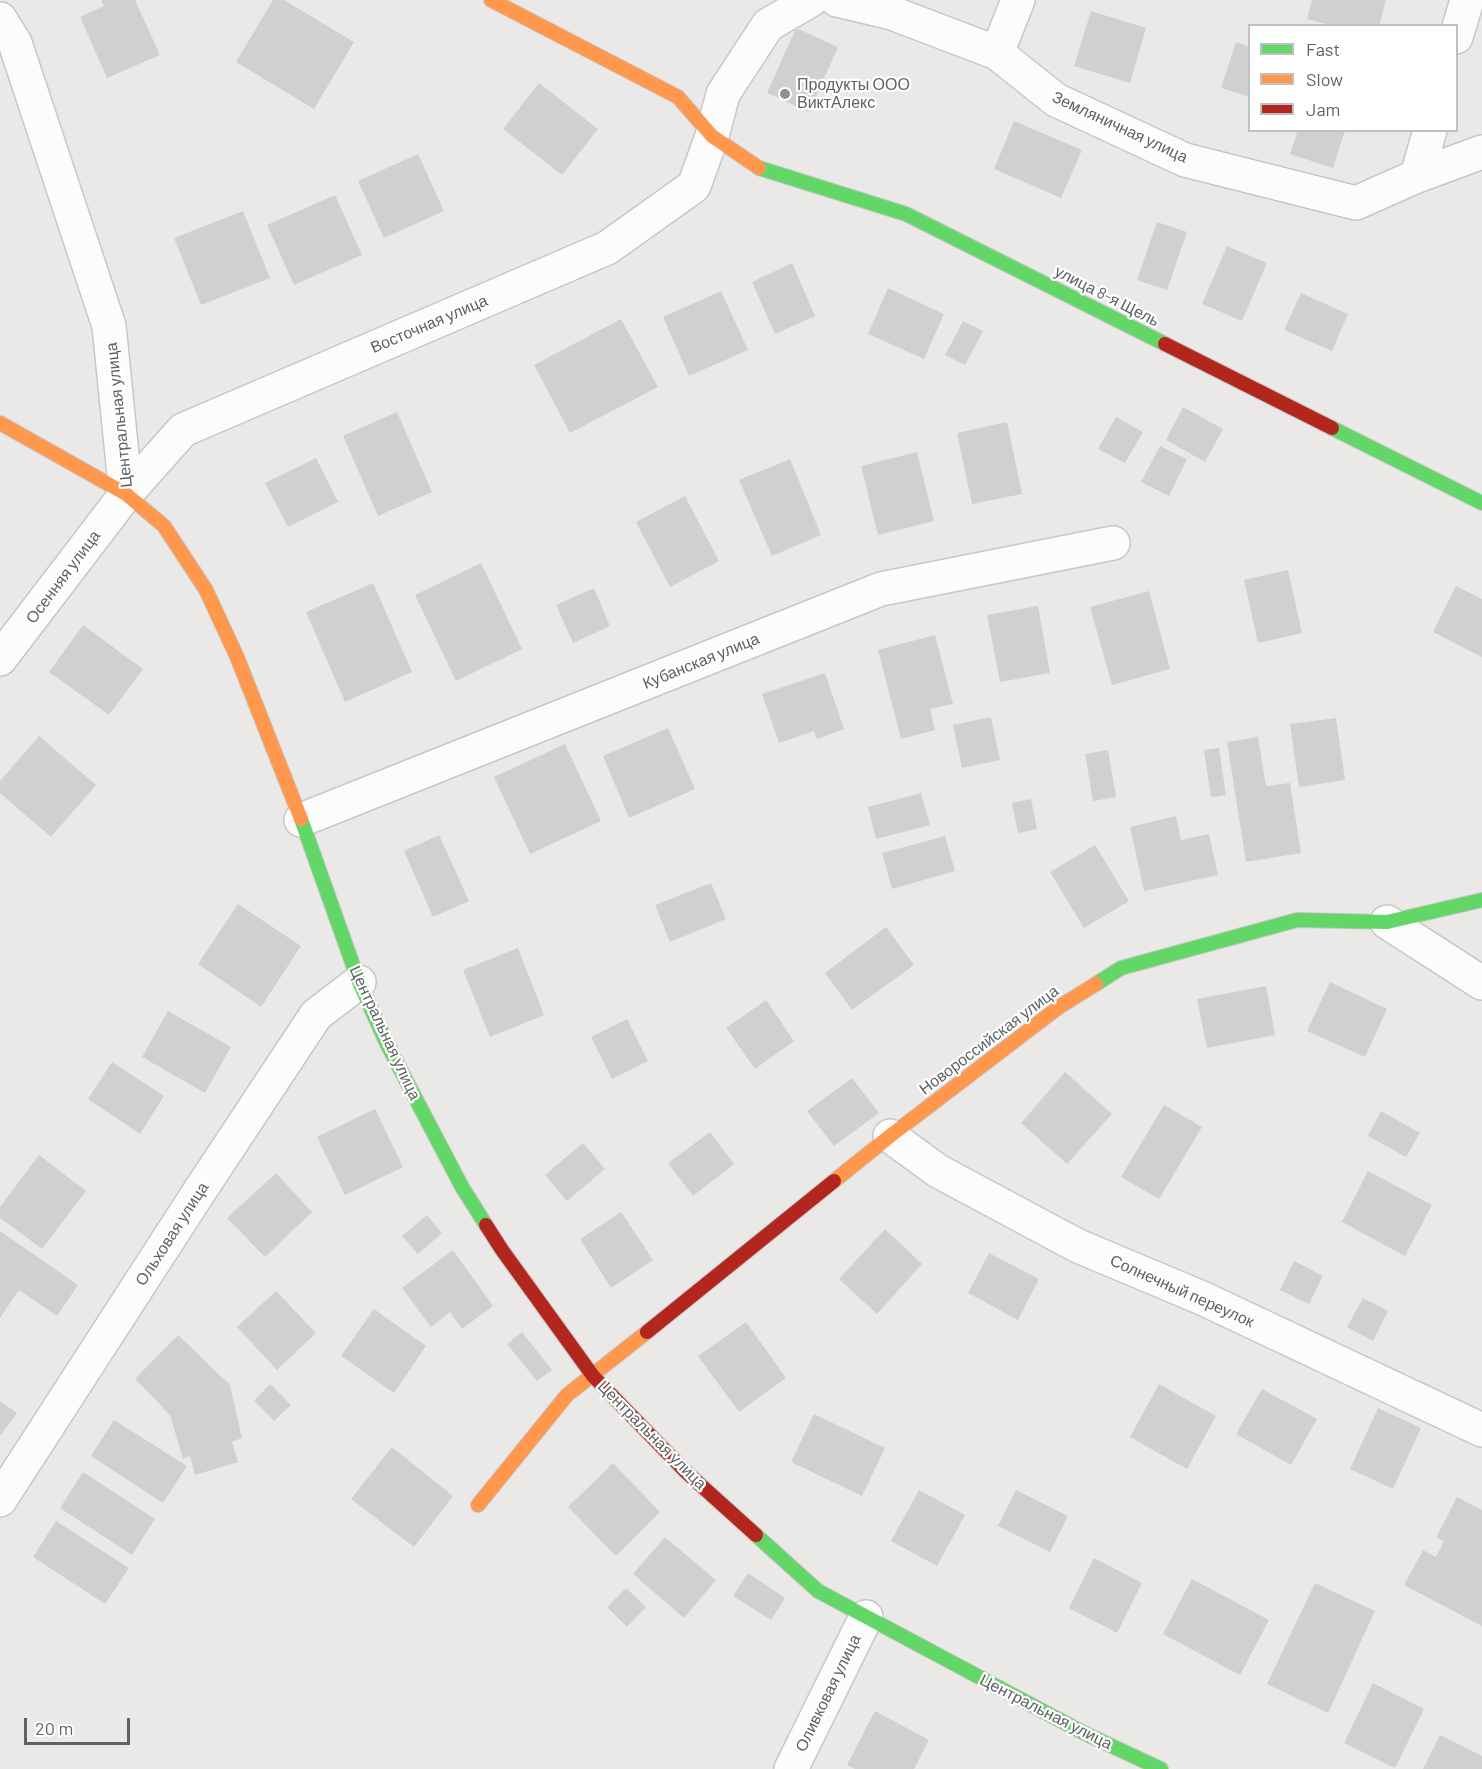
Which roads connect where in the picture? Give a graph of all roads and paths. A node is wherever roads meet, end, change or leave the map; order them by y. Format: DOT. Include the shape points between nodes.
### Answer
graph roads {
  1 [pos="491,0"];
  2 [pos="811,0"];
  3 [pos="837,0"];
  4 [pos="1018,0"];
  5 [pos="1467,0"];
  6 [pos="0,19"];
  7 [pos="1458,30"];
  8 [pos="997,53"];
  9 [pos="1429,132"];
  10 [pos="712,136"];
  11 [pos="1482,152"];
  12 [pos="1417,176"];
  13 [pos="0,423"];
  14 [pos="126,494"];
  15 [pos="1482,503"];
  16 [pos="1113,543"];
  17 [pos="0,660"];
  18 [pos="302,820"];
  19 [pos="1482,900"];
  20 [pos="1387,922"];
  21 [pos="359,982"];
  22 [pos="1482,982"];
  23 [pos="890,1137"];
  24 [pos="593,1377"];
  25 [pos="1482,1430"];
  26 [pos="0,1500"];
  27 [pos="478,1505"];
  28 [pos="866,1617"];
  29 [pos="791,1769"];
  30 [pos="1161,1769"];
  1 -- 10 [label="street, улица 8-я Щель" via="678,98"];
  2 -- 10 [label="street" via="768,25 723,94"];
  3 -- 8 [label="street, Земляничная улица" via="892,14"];
  4 -- 8 [label="street"];
  5 -- 7 [label="street"];
  6 -- 14 [label="street, Центральная улица" via="15,43 109,326"];
  8 -- 12 [label="street, Земляничная улица" via="1056,100 1185,160 1356,203"];
  9 -- 12 [label="street"];
  10 -- 14 [label="street, Восточная улица" via="693,186 607,248 183,430"];
  10 -- 15 [label="street, улица 8-я Щель" via="760,169 906,213"];
  11 -- 12 [label="street, Земляничная улица"];
  13 -- 14 [label="street"];
  14 -- 17 [label="street, Осенняя улица"];
  14 -- 18 [label="street, Центральная улица" via="164,526 206,590"];
  16 -- 18 [label="street, Кубанская улица" via="881,590"];
  18 -- 21 [label="street, Центральная улица"];
  19 -- 20 [label="street, Новороссийская улица"];
  20 -- 22 [label="street"];
  20 -- 23 [label="street, Новороссийская улица" via="1297,920 1122,968 1059,1006"];
  21 -- 24 [label="street, Центральная улица" via="462,1187"];
  21 -- 26 [label="street, Ольховая улица" via="316,1016"];
  23 -- 24 [label="street, Новороссийская улица"];
  23 -- 25 [label="street, Солнечный переулок" via="938,1171 1078,1246 1202,1299"];
  24 -- 27 [label="street, Новороссийская улица" via="567,1395"];
  24 -- 28 [label="street, Центральная улица" via="685,1471 818,1591"];
  28 -- 29 [label="street, Оливковая улица"];
  28 -- 30 [label="street, Центральная улица" via="1084,1733"];
}
